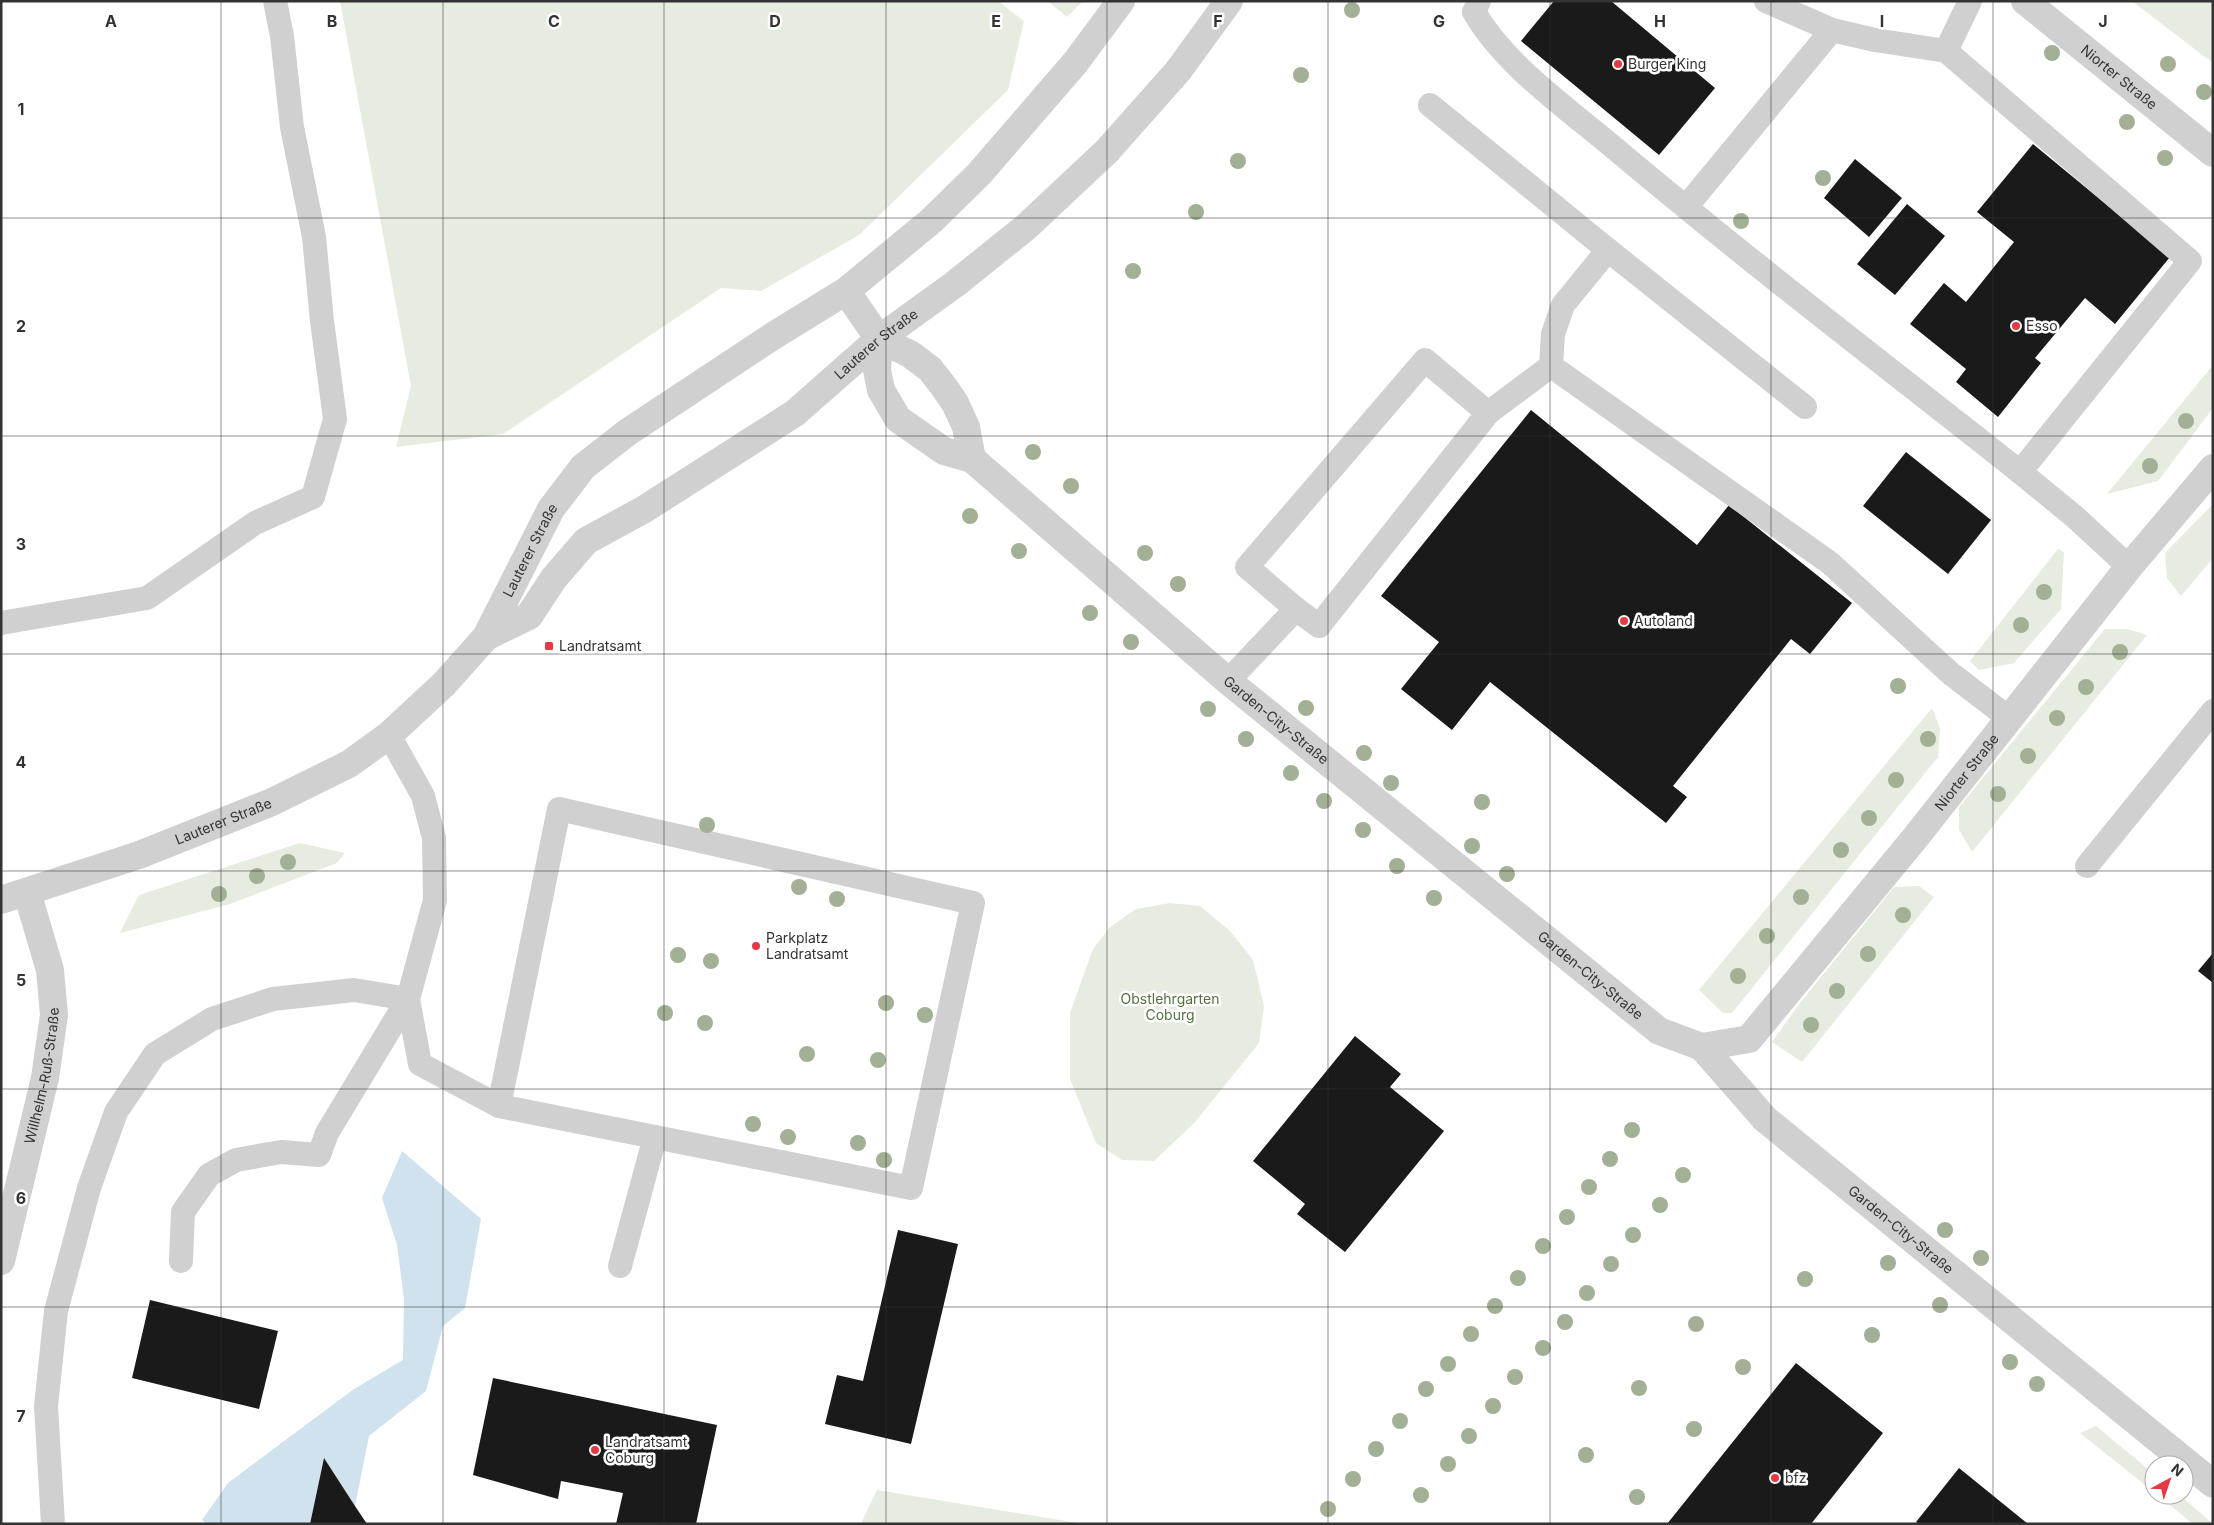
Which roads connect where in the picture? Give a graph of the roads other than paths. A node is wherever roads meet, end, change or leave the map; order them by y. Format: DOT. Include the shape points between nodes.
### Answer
graph roads {
  1 [pos="274,1"];
  2 [pos="1121,1"];
  3 [pos="1229,1"];
  4 [pos="1479,1"];
  5 [pos="1766,1"];
  6 [pos="1970,1"];
  7 [pos="2024,1"];
  8 [pos="1832,30"];
  9 [pos="1946,51"];
  10 [pos="1430,105"];
  11 [pos="2213,153"];
  12 [pos="1686,208"];
  13 [pos="1608,250"];
  14 [pos="846,291"];
  15 [pos="880,339"];
  16 [pos="1552,366"];
  17 [pos="1805,407"];
  18 [pos="1488,413"];
  19 [pos="972,459"];
  20 [pos="2213,468"];
  21 [pos="2020,472"];
  22 [pos="2129,567"];
  23 [pos="1296,609"];
  24 [pos="1,623"];
  25 [pos="486,637"];
  26 [pos="1228,681"];
  27 [pos="2213,711"];
  28 [pos="2010,719"];
  29 [pos="389,735"];
  30 [pos="2086,866"];
  31 [pos="26,892"];
  32 [pos="1,900"];
  33 [pos="408,999"];
  34 [pos="1702,1047"];
  35 [pos="499,1106"];
  36 [pos="655,1137"];
  37 [pos="3,1244"];
  38 [pos="181,1261"];
  39 [pos="620,1266"];
  40 [pos="2213,1484"];
  41 [pos="53,1524"];
  1 -- 24 [label="lane" via="282,36 292,127 314,237 335,419 313,497 255,523 147,598"];
  2 -- 14 [label="street, Lauterer Straße" via="1075,62 979,174 930,222"];
  3 -- 15 [label="street, Lauterer Straße" via="1178,71 1107,151 1026,226"];
  4 -- 12 [label="lane" via="1474,12 1485,31 1530,77"];
  5 -- 8 [label="lane"];
  6 -- 9 [label="lane"];
  7 -- 11 [label="street, Niorter Straße"];
  8 -- 9 [label="lane"];
  8 -- 12 [label="lane"];
  9 -- 21 [label="lane" via="2190,261"];
  10 -- 13 [label="lane"];
  12 -- 21 [label="lane"];
  13 -- 16 [label="lane" via="1563,305 1553,334"];
  13 -- 17 [label="lane"];
  14 -- 15 [label="street"];
  14 -- 25 [label="street, Lauterer Straße" via="636,427 583,468 551,509"];
  15 -- 19 [label="street" via="930,368 955,403 966,427"];
  15 -- 19 [label="street, Garden-City-Straße" via="877,370 881,390 898,419 944,451"];
  15 -- 25 [label="street, Lauterer Straße" via="795,412 643,510 586,541 554,578 530,616"];
  16 -- 18 [label="lane"];
  16 -- 28 [label="lane" via="1830,564 1950,674"];
  18 -- 23 [label="lane" via="1319,626"];
  18 -- 23 [label="lane" via="1425,360 1247,567"];
  19 -- 26 [label="street, Garden-City-Straße"];
  20 -- 22 [label="street, Niorter Straße"];
  21 -- 22 [label="lane"];
  22 -- 28 [label="street, Niorter Straße"];
  23 -- 26 [label="lane"];
  25 -- 29 [label="street, Lauterer Straße" via="444,684"];
  26 -- 34 [label="street, Garden-City-Straße" via="1659,1030"];
  27 -- 30 [label="lane"];
  28 -- 34 [label="street, Niorter Straße" via="1749,1039"];
  29 -- 31 [label="street, Lauterer Straße" via="349,764 272,802 139,856"];
  29 -- 33 [label="lane" via="424,796 434,838 435,900"];
  31 -- 32 [label="street, Lauterer Straße"];
  31 -- 37 [label="street, Willhelm-Ruß-Straße" via="50,970 54,1016 45,1078"];
  33 -- 35 [label="lane" via="420,1064"];
  33 -- 38 [label="lane" via="327,1133 319,1155 281,1152 236,1160 210,1175 183,1212"];
  33 -- 41 [label="lane" via="354,990 273,999 212,1019 155,1054 149,1062 116,1112 89,1188 56,1311 46,1406"];
  34 -- 40 [label="street, Garden-City-Straße" via="1765,1119"];
  35 -- 36 [label="lane"];
  35 -- 36 [label="lane" via="559,809 973,903 911,1188"];
  36 -- 39 [label="lane"];
}
